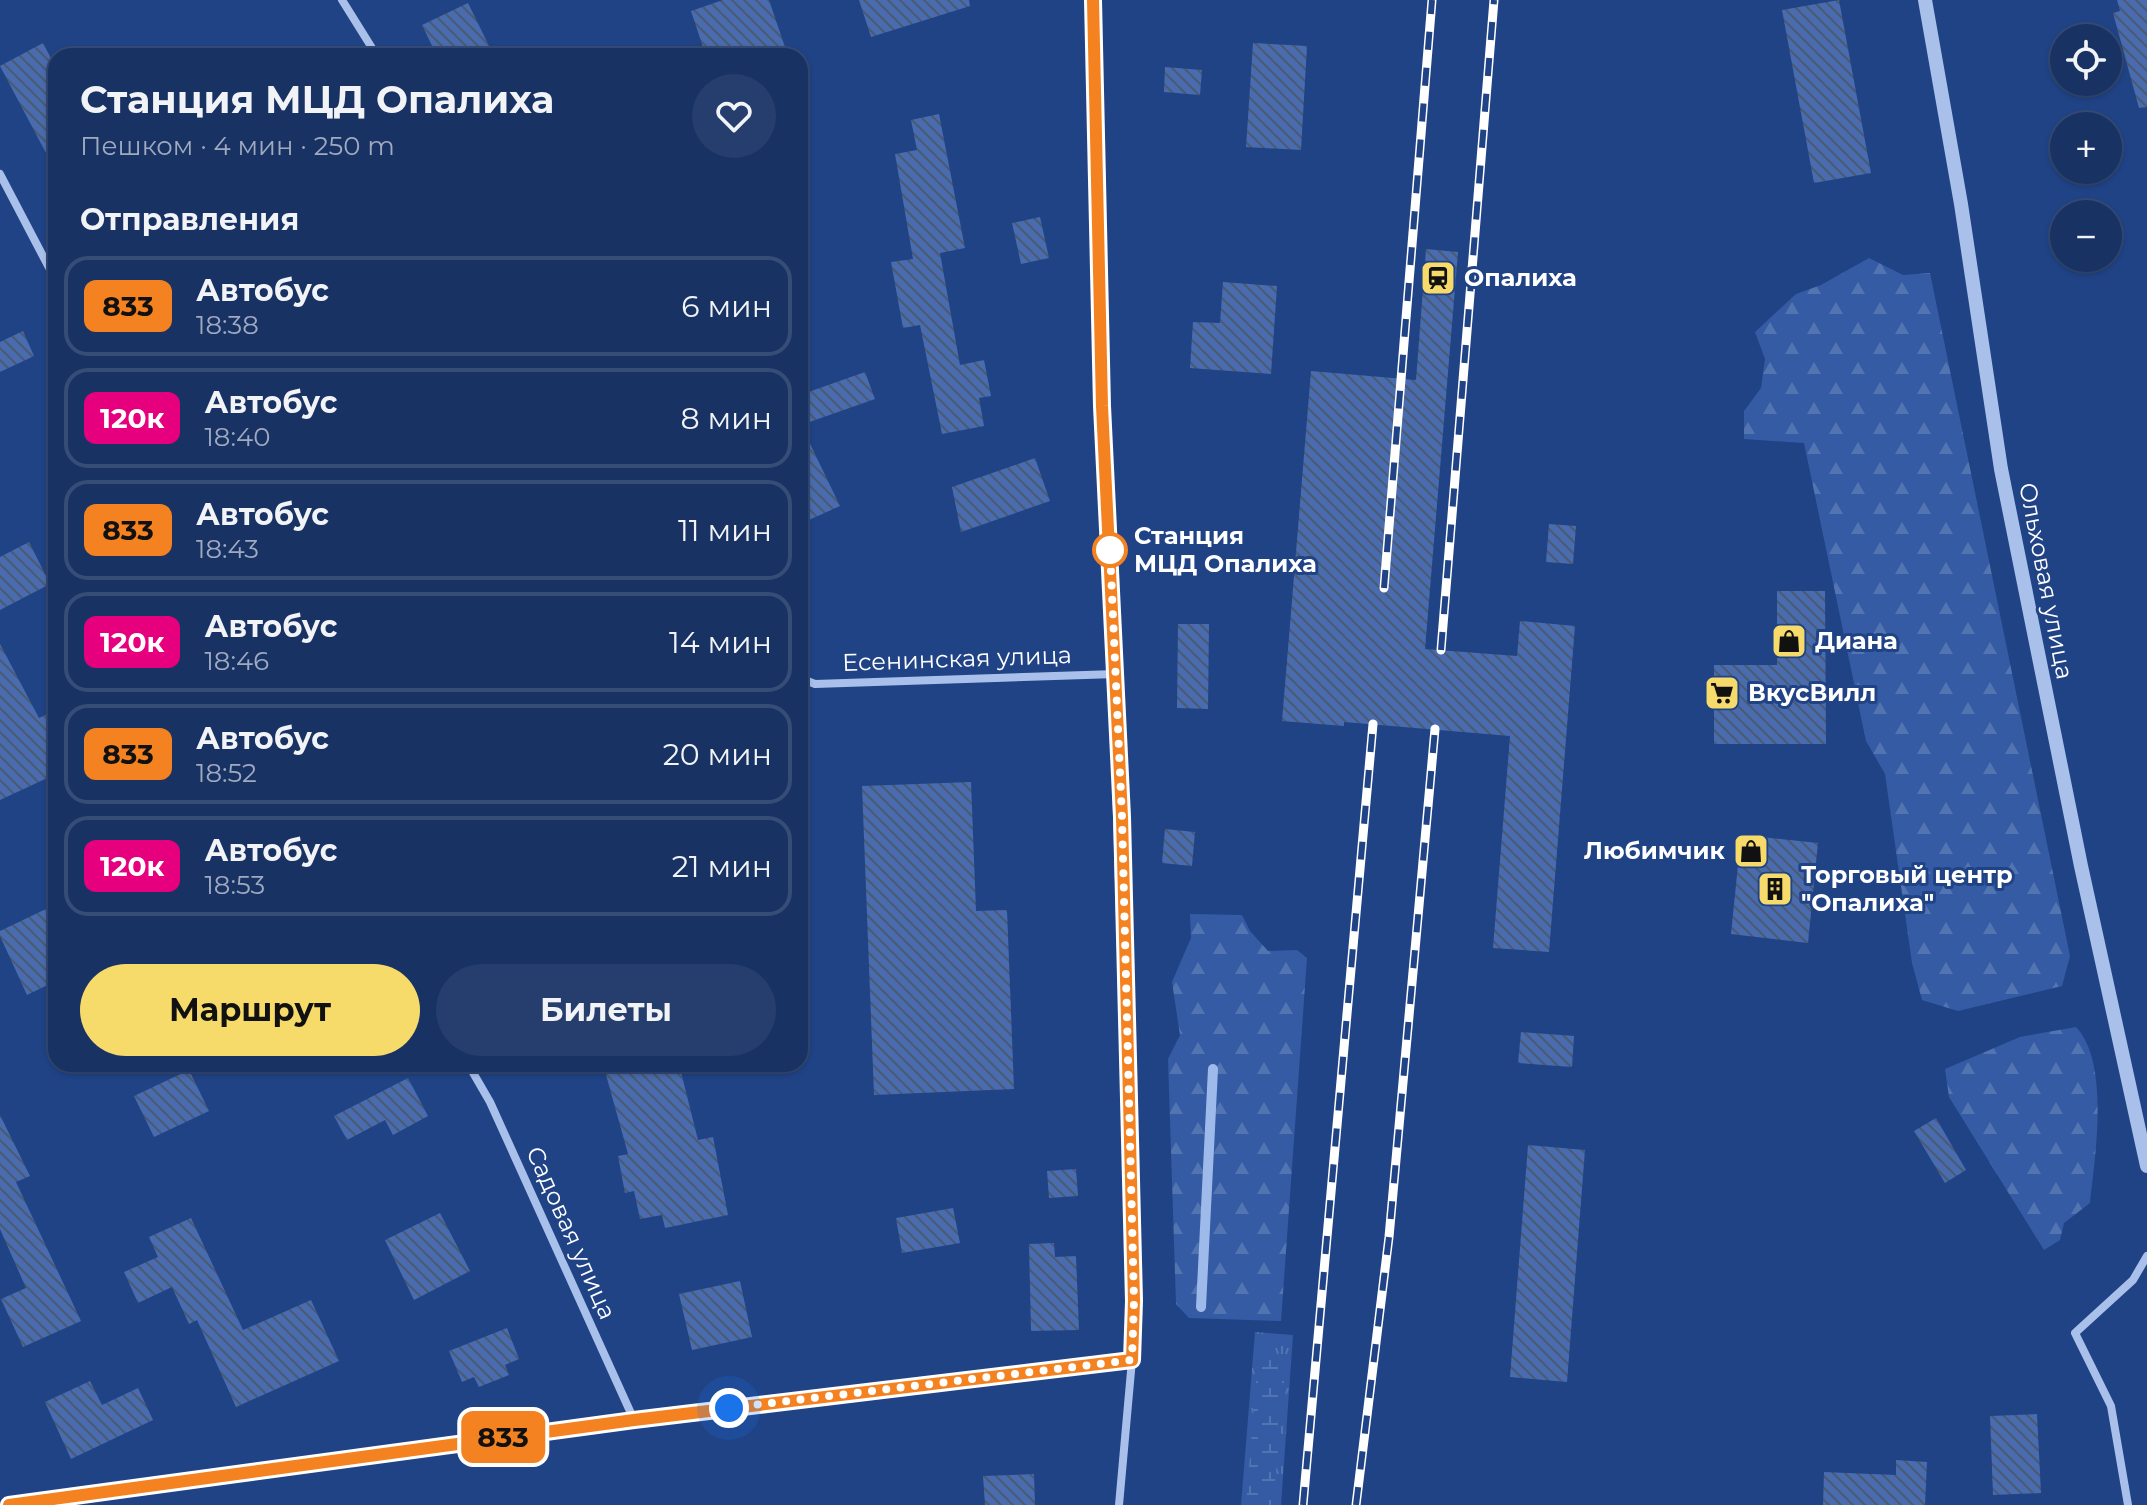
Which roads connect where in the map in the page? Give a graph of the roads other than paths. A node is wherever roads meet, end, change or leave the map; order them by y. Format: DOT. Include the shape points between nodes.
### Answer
graph roads {
  1 [pos="342,0"];
  2 [pos="1093,0"];
  3 [pos="1925,0"];
  4 [pos="372,48"];
  5 [pos="0,174"];
  6 [pos="48,266"];
  7 [pos="1116,674"];
  8 [pos="808,681"];
  9 [pos="473,1072"];
  10 [pos="2147,1166"];
  11 [pos="2147,1256"];
  12 [pos="1132,1360"];
  13 [pos="634,1420"];
  14 [pos="8,1505"];
  15 [pos="1119,1505"];
  16 [pos="2128,1505"];
  1 -- 4 [label="street"];
  2 -- 7 [label="street" via="1102,406"];
  3 -- 10 [label="street, Ольховая улица" via="2001,469"];
  5 -- 6 [label="street"];
  7 -- 8 [label="street, Есенинская улица"];
  7 -- 12 [label="street"];
  9 -- 13 [label="street, Садовая улица"];
  11 -- 16 [label="street" via="2133,1280 2075,1333 2111,1406"];
  12 -- 13 [label="street"];
  12 -- 15 [label="street"];
  13 -- 14 [label="street"];
}
